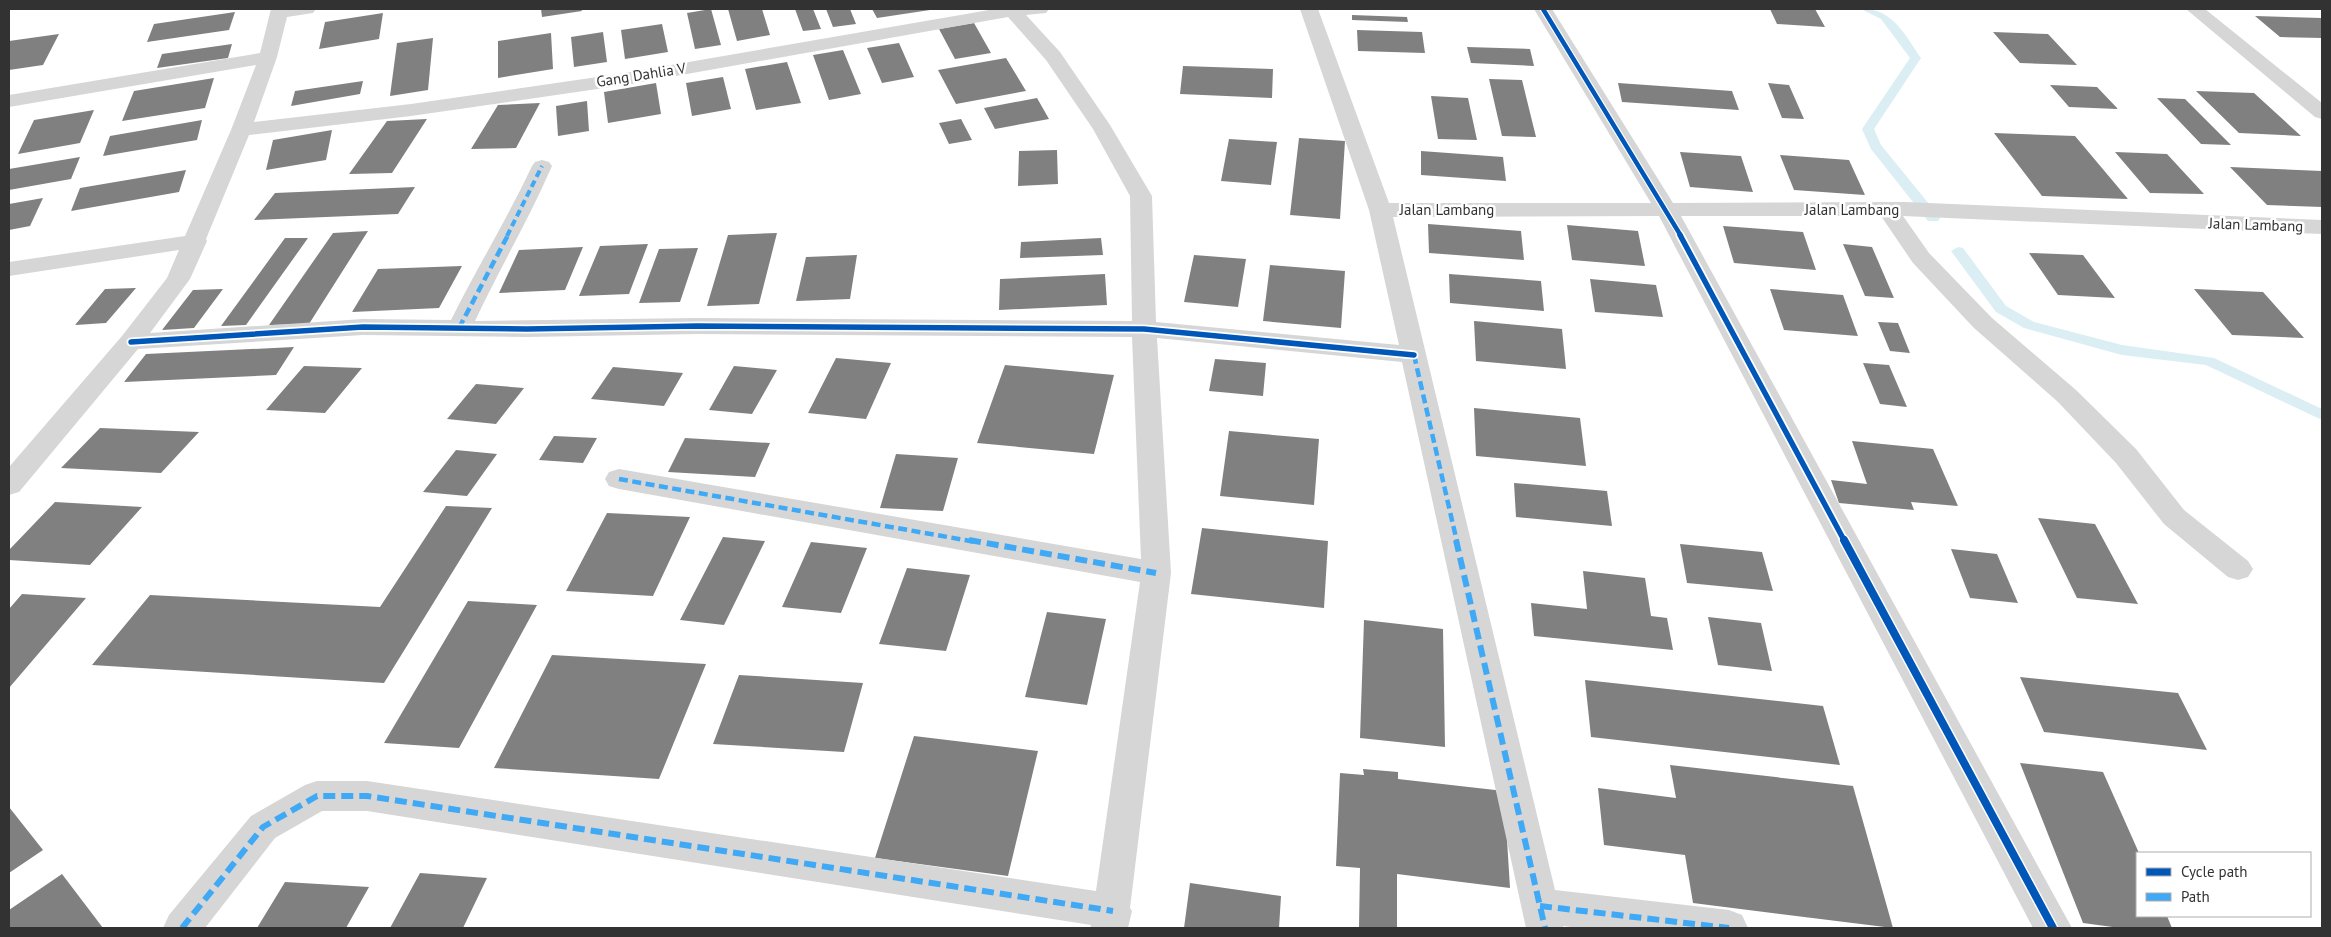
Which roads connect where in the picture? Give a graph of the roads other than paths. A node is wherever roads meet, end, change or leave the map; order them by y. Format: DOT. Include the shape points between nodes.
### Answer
graph roads {
  1 [pos="307,9"];
  2 [pos="1040,9"];
  3 [pos="1309,9"];
  4 [pos="1543,9"];
  5 [pos="2194,9"];
  6 [pos="1011,10"];
  7 [pos="279,11"];
  8 [pos="268,57"];
  9 [pos="9,101"];
  10 [pos="2322,112"];
  11 [pos="241,130"];
  12 [pos="542,166"];
  13 [pos="1896,209"];
  14 [pos="1380,210"];
  15 [pos="1667,211"];
  16 [pos="2322,227"];
  17 [pos="196,241"];
  18 [pos="9,269"];
  19 [pos="459,328"];
  20 [pos="1144,329"];
  21 [pos="130,342"];
  22 [pos="1414,355"];
  23 [pos="620,478"];
  24 [pos="9,485"];
  25 [pos="2238,569"];
  26 [pos="1156,573"];
  27 [pos="1543,917"];
  28 [pos="1111,920"];
  29 [pos="182,928"];
  30 [pos="1729,928"];
  31 [pos="2053,928"];
  1 -- 7 [label="street"];
  2 -- 6 [label="street, Gang Dahlia V"];
  3 -- 14 [label="street"];
  4 -- 15 [label="street"];
  5 -- 10 [label="street"];
  6 -- 11 [label="street, Gang Dahlia V" via="625,79 411,110"];
  6 -- 20 [label="street" via="1053,56 1102,129 1141,196"];
  7 -- 8 [label="street"];
  8 -- 9 [label="street"];
  8 -- 11 [label="street"];
  11 -- 17 [label="street"];
  12 -- 19 [label="street"];
  13 -- 15 [label="street, Jalan Lambang"];
  13 -- 16 [label="street, Jalan Lambang"];
  13 -- 25 [label="street" via="1921,258 1983,323 2067,396 2126,456 2174,517"];
  14 -- 15 [label="street, Jalan Lambang"];
  14 -- 22 [label="street"];
  15 -- 31 [label="street"];
  17 -- 18 [label="street"];
  17 -- 21 [label="street" via="178,279"];
  19 -- 20 [label="street"];
  19 -- 21 [label="street" via="362,327"];
  20 -- 22 [label="street"];
  20 -- 26 [label="street"];
  21 -- 24 [label="street"];
  22 -- 27 [label="street"];
  23 -- 26 [label="street"];
  26 -- 28 [label="street"];
  27 -- 30 [label="street"];
  28 -- 29 [label="street" via="367,796 317,796 262,826"];
}
